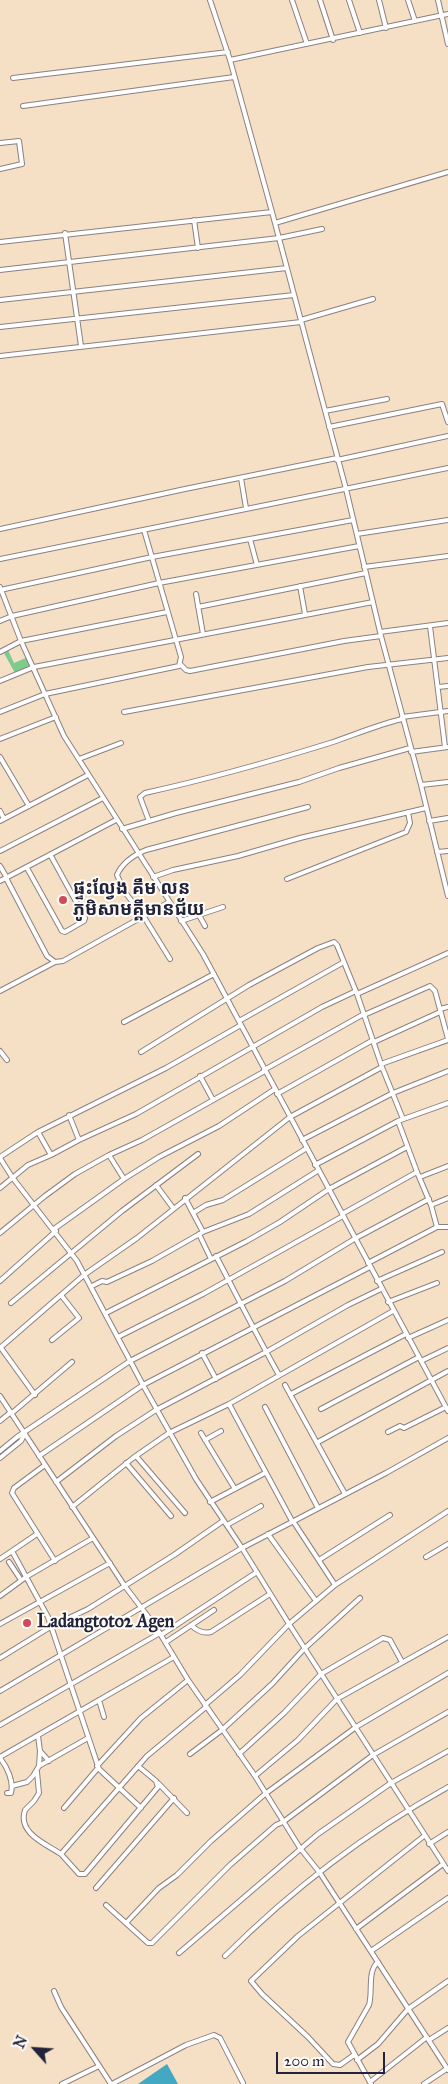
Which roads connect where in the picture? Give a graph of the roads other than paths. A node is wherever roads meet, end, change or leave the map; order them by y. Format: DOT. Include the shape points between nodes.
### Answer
graph roads {
  1 [pos="210,0"];
  2 [pos="292,0"];
  3 [pos="320,0"];
  4 [pos="349,0"];
  5 [pos="378,0"];
  6 [pos="408,0"];
  7 [pos="438,0"];
  8 [pos="448,14"];
  9 [pos="442,15"];
  10 [pos="415,21"];
  11 [pos="386,28"];
  12 [pos="360,34"];
  13 [pos="333,40"];
  14 [pos="307,44"];
  15 [pos="448,44"];
  16 [pos="228,52"];
  17 [pos="230,60"];
  18 [pos="234,77"];
  19 [pos="13,78"];
  20 [pos="23,106"];
  21 [pos="0,143"];
  22 [pos="0,169"];
  23 [pos="448,172"];
  24 [pos="272,212"];
  25 [pos="194,220"];
  26 [pos="275,223"];
  27 [pos="322,229"];
  28 [pos="65,233"];
  29 [pos="279,238"];
  30 [pos="0,242"];
  31 [pos="198,248"];
  32 [pos="69,263"];
  33 [pos="287,268"];
  34 [pos="0,270"];
  35 [pos="73,292"];
  36 [pos="294,295"];
  37 [pos="374,299"];
  38 [pos="0,300"];
  39 [pos="77,319"];
  40 [pos="301,321"];
  41 [pos="0,327"];
  42 [pos="81,346"];
  43 [pos="0,356"];
  44 [pos="387,399"];
  45 [pos="447,402"];
  46 [pos="442,404"];
  47 [pos="325,411"];
  48 [pos="448,422"];
  49 [pos="329,427"];
  50 [pos="448,436"];
  51 [pos="337,459"];
  52 [pos="448,468"];
  53 [pos="240,478"];
  54 [pos="346,489"];
  55 [pos="246,508"];
  56 [pos="353,520"];
  57 [pos="448,520"];
  58 [pos="0,529"];
  59 [pos="144,530"];
  60 [pos="356,534"];
  61 [pos="250,539"];
  62 [pos="359,546"];
  63 [pos="448,556"];
  64 [pos="152,557"];
  65 [pos="0,559"];
  66 [pos="257,565"];
  67 [pos="364,567"];
  68 [pos="366,573"];
  69 [pos="159,583"];
  70 [pos="300,586"];
  71 [pos="0,589"];
  72 [pos="196,594"];
  73 [pos="372,602"];
  74 [pos="198,607"];
  75 [pos="167,612"];
  76 [pos="305,614"];
  77 [pos="12,616"];
  78 [pos="0,621"];
  79 [pos="448,623"];
  80 [pos="430,626"];
  81 [pos="203,634"];
  82 [pos="380,634"];
  83 [pos="175,639"];
  84 [pos="21,641"];
  85 [pos="0,652"];
  86 [pos="448,658"];
  87 [pos="434,661"];
  88 [pos="180,664"];
  89 [pos="389,665"];
  90 [pos="34,667"];
  91 [pos="0,681"];
  92 [pos="448,686"];
  93 [pos="438,687"];
  94 [pos="45,694"];
  95 [pos="448,711"];
  96 [pos="0,712"];
  97 [pos="124,712"];
  98 [pos="441,712"];
  99 [pos="56,716"];
  100 [pos="402,718"];
  101 [pos="0,739"];
  102 [pos="121,743"];
  103 [pos="447,747"];
  104 [pos="410,750"];
  105 [pos="0,756"];
  106 [pos="79,759"];
  107 [pos="88,775"];
  108 [pos="448,782"];
  109 [pos="422,785"];
  110 [pos="103,798"];
  111 [pos="29,806"];
  112 [pos="308,807"];
  113 [pos="426,808"];
  114 [pos="0,811"];
  115 [pos="408,812"];
  116 [pos="448,818"];
  117 [pos="2,820"];
  118 [pos="116,820"];
  119 [pos="149,821"];
  120 [pos="429,821"];
  121 [pos="122,829"];
  122 [pos="0,851"];
  123 [pos="448,851"];
  124 [pos="437,852"];
  125 [pos="138,854"];
  126 [pos="51,856"];
  127 [pos="0,866"];
  128 [pos="27,868"];
  129 [pos="153,877"];
  130 [pos="7,878"];
  131 [pos="446,879"];
  132 [pos="287,880"];
  133 [pos="0,881"];
  134 [pos="448,896"];
  135 [pos="169,902"];
  136 [pos="222,907"];
  137 [pos="199,915"];
  138 [pos="144,917"];
  139 [pos="181,921"];
  140 [pos="205,926"];
  141 [pos="448,953"];
  142 [pos="170,960"];
  143 [pos="55,962"];
  144 [pos="344,962"];
  145 [pos="214,974"];
  146 [pos="1,990"];
  147 [pos="356,992"];
  148 [pos="226,998"];
  149 [pos="448,1007"];
  150 [pos="440,1011"];
  151 [pos="364,1014"];
  152 [pos="124,1022"];
  153 [pos="240,1023"];
  154 [pos="448,1039"];
  155 [pos="374,1041"];
  156 [pos="252,1046"];
  157 [pos="0,1051"];
  158 [pos="141,1052"];
  159 [pos="7,1060"];
  160 [pos="381,1066"];
  161 [pos="265,1071"];
  162 [pos="448,1071"];
  163 [pos="200,1076"];
  164 [pos="276,1091"];
  165 [pos="393,1093"];
  166 [pos="213,1100"];
  167 [pos="448,1103"];
  168 [pos="69,1115"];
  169 [pos="290,1117"];
  170 [pos="400,1120"];
  171 [pos="38,1132"];
  172 [pos="79,1140"];
  173 [pos="302,1140"];
  174 [pos="407,1147"];
  175 [pos="306,1148"];
  176 [pos="198,1154"];
  177 [pos="109,1155"];
  178 [pos="51,1156"];
  179 [pos="0,1157"];
  180 [pos="315,1165"];
  181 [pos="448,1166"];
  182 [pos="319,1170"];
  183 [pos="417,1172"];
  184 [pos="12,1177"];
  185 [pos="420,1177"];
  186 [pos="124,1179"];
  187 [pos="156,1185"];
  188 [pos="0,1188"];
  189 [pos="329,1189"];
  190 [pos="185,1198"];
  191 [pos="448,1198"];
  192 [pos="429,1199"];
  193 [pos="35,1204"];
  194 [pos="432,1205"];
  195 [pos="173,1208"];
  196 [pos="193,1212"];
  197 [pos="343,1215"];
  198 [pos="437,1227"];
  199 [pos="448,1227"];
  200 [pos="55,1230"];
  201 [pos="0,1233"];
  202 [pos="201,1233"];
  203 [pos="356,1238"];
  204 [pos="442,1252"];
  205 [pos="71,1253"];
  206 [pos="214,1257"];
  207 [pos="369,1265"];
  208 [pos="84,1275"];
  209 [pos="228,1280"];
  210 [pos="0,1281"];
  211 [pos="377,1281"];
  212 [pos="437,1283"];
  213 [pos="92,1286"];
  214 [pos="381,1289"];
  215 [pos="61,1295"];
  216 [pos="388,1302"];
  217 [pos="11,1303"];
  218 [pos="241,1304"];
  219 [pos="393,1311"];
  220 [pos="106,1313"];
  221 [pos="448,1320"];
  222 [pos="255,1328"];
  223 [pos="407,1336"];
  224 [pos="118,1337"];
  225 [pos="52,1340"];
  226 [pos="0,1348"];
  227 [pos="448,1348"];
  228 [pos="266,1352"];
  229 [pos="202,1353"];
  230 [pos="420,1359"];
  231 [pos="130,1361"];
  232 [pos="72,1362"];
  233 [pos="448,1371"];
  234 [pos="279,1375"];
  235 [pos="216,1379"];
  236 [pos="431,1381"];
  237 [pos="285,1384"];
  238 [pos="143,1385"];
  239 [pos="291,1394"];
  240 [pos="35,1395"];
  241 [pos="0,1396"];
  242 [pos="229,1404"];
  243 [pos="265,1407"];
  244 [pos="447,1408"];
  245 [pos="321,1409"];
  246 [pos="156,1410"];
  247 [pos="11,1412"];
  248 [pos="0,1421"];
  249 [pos="220,1431"];
  250 [pos="388,1432"];
  251 [pos="25,1433"];
  252 [pos="169,1433"];
  253 [pos="202,1433"];
  254 [pos="448,1438"];
  255 [pos="205,1440"];
  256 [pos="318,1442"];
  257 [pos="0,1451"];
  258 [pos="39,1456"];
  259 [pos="136,1456"];
  260 [pos="0,1458"];
  261 [pos="126,1463"];
  262 [pos="45,1465"];
  263 [pos="265,1473"];
  264 [pos="56,1482"];
  265 [pos="236,1489"];
  266 [pos="345,1494"];
  267 [pos="210,1502"];
  268 [pos="261,1506"];
  269 [pos="72,1507"];
  270 [pos="318,1508"];
  271 [pos="448,1511"];
  272 [pos="185,1513"];
  273 [pos="390,1514"];
  274 [pos="171,1516"];
  275 [pos="224,1521"];
  276 [pos="293,1521"];
  277 [pos="227,1526"];
  278 [pos="37,1534"];
  279 [pos="268,1534"];
  280 [pos="93,1538"];
  281 [pos="448,1544"];
  282 [pos="242,1548"];
  283 [pos="12,1551"];
  284 [pos="426,1557"];
  285 [pos="0,1558"];
  286 [pos="319,1560"];
  287 [pos="55,1561"];
  288 [pos="9,1562"];
  289 [pos="110,1563"];
  290 [pos="257,1572"];
  291 [pos="26,1577"];
  292 [pos="21,1580"];
  293 [pos="124,1585"];
  294 [pos="335,1585"];
  295 [pos="270,1594"];
  296 [pos="0,1596"];
  297 [pos="360,1598"];
  298 [pos="316,1601"];
  299 [pos="41,1602"];
  300 [pos="141,1608"];
  301 [pos="214,1610"];
  302 [pos="0,1624"];
  303 [pos="289,1624"];
  304 [pos="191,1625"];
  305 [pos="52,1626"];
  306 [pos="160,1634"];
  307 [pos="448,1637"];
  308 [pos="166,1642"];
  309 [pos="304,1648"];
  310 [pos="61,1655"];
  311 [pos="174,1657"];
  312 [pos="0,1658"];
  313 [pos="402,1662"];
  314 [pos="448,1673"];
  315 [pos="321,1674"];
  316 [pos="188,1680"];
  317 [pos="69,1684"];
  318 [pos="0,1691"];
  319 [pos="337,1699"];
  320 [pos="99,1700"];
  321 [pos="206,1706"];
  322 [pos="79,1711"];
  323 [pos="448,1712"];
  324 [pos="104,1718"];
  325 [pos="0,1725"];
  326 [pos="356,1727"];
  327 [pos="222,1730"];
  328 [pos="38,1736"];
  329 [pos="88,1738"];
  330 [pos="40,1751"];
  331 [pos="448,1751"];
  332 [pos="190,1754"];
  333 [pos="239,1754"];
  334 [pos="373,1755"];
  335 [pos="0,1757"];
  336 [pos="49,1761"];
  337 [pos="39,1766"];
  338 [pos="138,1766"];
  339 [pos="98,1767"];
  340 [pos="37,1772"];
  341 [pos="255,1776"];
  342 [pos="158,1783"];
  343 [pos="391,1783"];
  344 [pos="12,1786"];
  345 [pos="448,1787"];
  346 [pos="118,1789"];
  347 [pos="7,1793"];
  348 [pos="265,1794"];
  349 [pos="174,1798"];
  350 [pos="64,1808"];
  351 [pos="141,1808"];
  352 [pos="408,1809"];
  353 [pos="187,1813"];
  354 [pos="283,1822"];
  355 [pos="448,1832"];
  356 [pos="424,1836"];
  357 [pos="429,1844"];
  358 [pos="300,1848"];
  359 [pos="62,1854"];
  360 [pos="443,1864"];
  361 [pos="448,1871"];
  362 [pos="320,1873"];
  363 [pos="96,1888"];
  364 [pos="448,1898"];
  365 [pos="339,1903"];
  366 [pos="106,1906"];
  367 [pos="126,1923"];
  368 [pos="356,1929"];
  369 [pos="371,1951"];
  370 [pos="178,1953"];
  371 [pos="225,1956"];
  372 [pos="378,1962"];
  373 [pos="448,1981"];
  374 [pos="54,1991"];
  375 [pos="408,2009"];
  376 [pos="448,2028"];
  377 [pos="428,2039"];
  378 [pos="354,2055"];
  379 [pos="357,2060"];
  380 [pos="99,2066"];
  381 [pos="448,2069"];
  382 [pos="243,2083"];
  383 [pos="371,2083"];
  384 [pos="62,2084"];
  385 [pos="111,2084"];
  386 [pos="424,2084"];
  1 -- 16 [label="street"];
  2 -- 14 [label="street"];
  3 -- 13 [label="street"];
  4 -- 12 [label="street"];
  5 -- 11 [label="street"];
  6 -- 10 [label="street"];
  7 -- 9 [label="street"];
  8 -- 9 [label="street"];
  9 -- 10 [label="street"];
  9 -- 15 [label="street"];
  10 -- 11 [label="street"];
  11 -- 12 [label="street"];
  12 -- 13 [label="street"];
  13 -- 14 [label="street"];
  14 -- 17 [label="street"];
  16 -- 17 [label="street"];
  16 -- 19 [label="street"];
  17 -- 18 [label="street"];
  18 -- 20 [label="street"];
  18 -- 24 [label="street"];
  21 -- 22 [label="street" via="19,141 22,164"];
  23 -- 26 [label="street"];
  24 -- 25 [label="street"];
  24 -- 26 [label="street"];
  25 -- 28 [label="street"];
  25 -- 31 [label="street"];
  26 -- 29 [label="street"];
  27 -- 29 [label="street"];
  28 -- 30 [label="street"];
  28 -- 32 [label="street"];
  29 -- 31 [label="street"];
  29 -- 33 [label="street"];
  31 -- 32 [label="street"];
  32 -- 34 [label="street"];
  32 -- 35 [label="street"];
  33 -- 35 [label="street"];
  33 -- 36 [label="street"];
  35 -- 38 [label="street"];
  35 -- 39 [label="street"];
  36 -- 39 [label="street"];
  36 -- 40 [label="street"];
  37 -- 40 [label="street"];
  39 -- 41 [label="street"];
  39 -- 42 [label="street"];
  40 -- 42 [label="street"];
  40 -- 47 [label="street"];
  42 -- 43 [label="street"];
  44 -- 47 [label="street"];
  45 -- 46 [label="street"];
  46 -- 48 [label="street"];
  46 -- 49 [label="street"];
  47 -- 49 [label="street"];
  49 -- 51 [label="street"];
  50 -- 51 [label="street"];
  51 -- 53 [label="street"];
  51 -- 54 [label="street"];
  52 -- 54 [label="street"];
  53 -- 55 [label="street"];
  53 -- 58 [label="street"];
  54 -- 55 [label="street"];
  54 -- 56 [label="street"];
  55 -- 59 [label="street"];
  56 -- 60 [label="street"];
  56 -- 61 [label="street"];
  57 -- 60 [label="street"];
  59 -- 64 [label="street"];
  59 -- 65 [label="street"];
  60 -- 62 [label="street"];
  61 -- 64 [label="street"];
  61 -- 66 [label="street"];
  62 -- 66 [label="street"];
  62 -- 67 [label="street"];
  63 -- 67 [label="street"];
  64 -- 69 [label="street"];
  64 -- 71 [label="street"];
  66 -- 69 [label="street"];
  67 -- 68 [label="street"];
  68 -- 70 [label="street"];
  68 -- 73 [label="street"];
  69 -- 75 [label="street"];
  69 -- 77 [label="street"];
  70 -- 74 [label="street"];
  70 -- 76 [label="street"];
  71 -- 77 [label="street"];
  72 -- 74 [label="street"];
  73 -- 76 [label="street"];
  73 -- 82 [label="street"];
  74 -- 81 [label="street"];
  75 -- 83 [label="street"];
  75 -- 84 [label="street"];
  76 -- 81 [label="street"];
  77 -- 78 [label="street"];
  77 -- 84 [label="street"];
  79 -- 80 [label="street"];
  80 -- 82 [label="street"];
  80 -- 87 [label="street"];
  81 -- 83 [label="street"];
  82 -- 88 [label="street" via="190,672"];
  82 -- 89 [label="street"];
  83 -- 88 [label="street"];
  83 -- 90 [label="street"];
  84 -- 85 [label="street"];
  84 -- 90 [label="street"];
  86 -- 87 [label="street"];
  87 -- 89 [label="street"];
  87 -- 93 [label="street"];
  88 -- 94 [label="street" via="174,668"];
  89 -- 97 [label="street"];
  89 -- 100 [label="street"];
  90 -- 91 [label="street"];
  90 -- 94 [label="street"];
  92 -- 93 [label="street"];
  93 -- 98 [label="street"];
  94 -- 96 [label="street"];
  94 -- 99 [label="street"];
  95 -- 98 [label="street"];
  98 -- 100 [label="street"];
  98 -- 103 [label="street"];
  99 -- 101 [label="street"];
  99 -- 106 [label="street"];
  100 -- 104 [label="street"];
  100 -- 119 [label="street" via="255,766 145,793 140,797"];
  102 -- 106 [label="street"];
  103 -- 104 [label="street"];
  104 -- 109 [label="street"];
  104 -- 119 [label="street"];
  105 -- 111 [label="street"];
  106 -- 107 [label="street"];
  107 -- 110 [label="street"];
  107 -- 111 [label="street"];
  108 -- 109 [label="street"];
  109 -- 113 [label="street"];
  110 -- 118 [label="street"];
  110 -- 122 [label="street"];
  111 -- 117 [label="street"];
  112 -- 125 [label="street" via="170,842"];
  113 -- 115 [label="street"];
  113 -- 120 [label="street"];
  114 -- 117 [label="street"];
  115 -- 129 [label="street"];
  115 -- 132 [label="street" via="410,823 406,832"];
  116 -- 120 [label="street"];
  118 -- 121 [label="street"];
  118 -- 126 [label="street"];
  119 -- 121 [label="street"];
  120 -- 124 [label="street"];
  121 -- 125 [label="street"];
  123 -- 124 [label="street"];
  124 -- 131 [label="street"];
  125 -- 129 [label="street"];
  125 -- 138 [label="street" via="120,866 117,875 124,891"];
  126 -- 128 [label="street"];
  126 -- 128 [label="street" via="84,918 65,932"];
  127 -- 130 [label="street"];
  128 -- 130 [label="street"];
  129 -- 135 [label="street"];
  130 -- 133 [label="street"];
  130 -- 143 [label="street" via="47,956"];
  131 -- 134 [label="street"];
  135 -- 138 [label="street"];
  135 -- 139 [label="street"];
  136 -- 137 [label="street"];
  137 -- 139 [label="street"];
  137 -- 140 [label="street"];
  138 -- 142 [label="street"];
  138 -- 143 [label="street" via="63,961"];
  139 -- 145 [label="street"];
  141 -- 147 [label="street"];
  143 -- 146 [label="street"];
  144 -- 147 [label="street"];
  144 -- 148 [label="street" via="334,942"];
  144 -- 153 [label="street"];
  145 -- 148 [label="street"];
  145 -- 152 [label="street"];
  147 -- 151 [label="street"];
  147 -- 156 [label="street" via="338,998"];
  148 -- 153 [label="street"];
  148 -- 158 [label="street"];
  149 -- 150 [label="street"];
  150 -- 151 [label="street" via="434,989 427,986"];
  150 -- 154 [label="street"];
  150 -- 155 [label="street"];
  151 -- 155 [label="street"];
  151 -- 161 [label="street"];
  153 -- 156 [label="street"];
  153 -- 168 [label="street" via="166,1068"];
  154 -- 160 [label="street"];
  155 -- 160 [label="street"];
  155 -- 164 [label="street"];
  156 -- 161 [label="street"];
  156 -- 163 [label="street"];
  157 -- 159 [label="street"];
  160 -- 165 [label="street"];
  160 -- 169 [label="street"];
  161 -- 164 [label="street"];
  161 -- 166 [label="street"];
  162 -- 165 [label="street"];
  163 -- 166 [label="street"];
  163 -- 172 [label="street" via="136,1114"];
  164 -- 169 [label="street"];
  164 -- 186 [label="street"];
  165 -- 170 [label="street"];
  165 -- 173 [label="street"];
  166 -- 177 [label="street"];
  167 -- 170 [label="street"];
  168 -- 171 [label="street"];
  168 -- 172 [label="street"];
  169 -- 173 [label="street"];
  169 -- 190 [label="street"];
  170 -- 174 [label="street"];
  170 -- 180 [label="street"];
  171 -- 178 [label="street"];
  171 -- 179 [label="street"];
  172 -- 178 [label="street"];
  173 -- 175 [label="street"];
  174 -- 183 [label="street"];
  174 -- 189 [label="street"];
  175 -- 180 [label="street"];
  175 -- 196 [label="street" via="223,1200"];
  176 -- 187 [label="street"];
  177 -- 186 [label="street"];
  177 -- 193 [label="street" via="75,1174"];
  178 -- 184 [label="street" via="33,1161"];
  179 -- 184 [label="street"];
  180 -- 182 [label="street"];
  181 -- 185 [label="street"];
  182 -- 189 [label="street"];
  182 -- 202 [label="street" via="249,1214"];
  183 -- 185 [label="street"];
  183 -- 197 [label="street"];
  184 -- 188 [label="street"];
  184 -- 193 [label="street"];
  185 -- 192 [label="street"];
  186 -- 200 [label="street"];
  187 -- 195 [label="street"];
  187 -- 205 [label="street"];
  189 -- 197 [label="street"];
  189 -- 206 [label="street" via="280,1222"];
  190 -- 195 [label="street"];
  190 -- 196 [label="street"];
  191 -- 194 [label="street"];
  192 -- 194 [label="street"];
  192 -- 203 [label="street"];
  193 -- 200 [label="street"];
  193 -- 201 [label="street"];
  194 -- 198 [label="street"];
  195 -- 208 [label="street"];
  196 -- 202 [label="street"];
  197 -- 203 [label="street"];
  197 -- 209 [label="street"];
  198 -- 199 [label="street"];
  198 -- 207 [label="street"];
  200 -- 205 [label="street"];
  200 -- 210 [label="street"];
  202 -- 206 [label="street"];
  202 -- 213 [label="street" via="152,1261"];
  203 -- 207 [label="street"];
  203 -- 218 [label="street"];
  204 -- 211 [label="street"];
  205 -- 208 [label="street"];
  205 -- 217 [label="street"];
  206 -- 209 [label="street"];
  206 -- 220 [label="street"];
  207 -- 211 [label="street"];
  207 -- 222 [label="street"];
  208 -- 213 [label="street"];
  208 -- 215 [label="street"];
  209 -- 218 [label="street"];
  209 -- 224 [label="street"];
  211 -- 214 [label="street"];
  212 -- 216 [label="street"];
  213 -- 220 [label="street"];
  214 -- 216 [label="street"];
  214 -- 228 [label="street"];
  215 -- 225 [label="street" via="79,1318"];
  215 -- 226 [label="street"];
  216 -- 219 [label="street"];
  218 -- 222 [label="street"];
  218 -- 231 [label="street"];
  219 -- 223 [label="street"];
  219 -- 234 [label="street"];
  220 -- 224 [label="street"];
  221 -- 223 [label="street"];
  222 -- 228 [label="street"];
  222 -- 229 [label="street"];
  223 -- 230 [label="street"];
  223 -- 239 [label="street"];
  224 -- 231 [label="street"];
  226 -- 240 [label="street"];
  227 -- 230 [label="street"];
  228 -- 234 [label="street"];
  228 -- 235 [label="street"];
  229 -- 235 [label="street"];
  229 -- 238 [label="street"];
  230 -- 236 [label="street"];
  230 -- 245 [label="street"];
  231 -- 238 [label="street"];
  231 -- 251 [label="street"];
  232 -- 240 [label="street"];
  233 -- 236 [label="street"];
  234 -- 242 [label="street"];
  235 -- 246 [label="street"];
  236 -- 244 [label="street"];
  236 -- 256 [label="street"];
  237 -- 239 [label="street"];
  238 -- 246 [label="street"];
  238 -- 258 [label="street"];
  239 -- 256 [label="street"];
  240 -- 247 [label="street"];
  241 -- 247 [label="street"];
  242 -- 252 [label="street"];
  242 -- 263 [label="street"];
  243 -- 270 [label="street"];
  244 -- 250 [label="street"];
  246 -- 252 [label="street"];
  246 -- 264 [label="street"];
  247 -- 248 [label="street"];
  247 -- 251 [label="street"];
  249 -- 255 [label="street"];
  251 -- 257 [label="street"];
  251 -- 258 [label="street"];
  251 -- 260 [label="street" via="21,1441"];
  252 -- 259 [label="street"];
  252 -- 267 [label="street"];
  253 -- 255 [label="street"];
  254 -- 266 [label="street"];
  255 -- 265 [label="street"];
  256 -- 266 [label="street"];
  258 -- 262 [label="street"];
  259 -- 261 [label="street"];
  259 -- 272 [label="street"];
  261 -- 269 [label="street"];
  261 -- 274 [label="street"];
  262 -- 264 [label="street"];
  262 -- 278 [label="street" via="12,1492"];
  263 -- 265 [label="street"];
  263 -- 276 [label="street"];
  264 -- 269 [label="street"];
  265 -- 267 [label="street"];
  266 -- 270 [label="street"];
  267 -- 275 [label="street"];
  268 -- 277 [label="street"];
  269 -- 280 [label="street"];
  270 -- 276 [label="street"];
  271 -- 294 [label="street"];
  273 -- 286 [label="street"];
  275 -- 277 [label="street"];
  275 -- 293 [label="street"];
  276 -- 279 [label="street"];
  276 -- 286 [label="street"];
  277 -- 282 [label="street"];
  278 -- 283 [label="street"];
  278 -- 287 [label="street"];
  279 -- 282 [label="street"];
  279 -- 298 [label="street"];
  280 -- 287 [label="street"];
  280 -- 289 [label="street"];
  281 -- 284 [label="street"];
  282 -- 290 [label="street"];
  282 -- 300 [label="street"];
  283 -- 285 [label="street"];
  283 -- 291 [label="street"];
  286 -- 294 [label="street"];
  287 -- 291 [label="street"];
  288 -- 292 [label="street"];
  289 -- 293 [label="street"];
  289 -- 299 [label="street"];
  290 -- 295 [label="street"];
  290 -- 306 [label="street"];
  291 -- 292 [label="street"];
  291 -- 299 [label="street"];
  292 -- 296 [label="street"];
  293 -- 300 [label="street"];
  293 -- 305 [label="street" via="88,1609"];
  294 -- 298 [label="street"];
  295 -- 303 [label="street"];
  295 -- 304 [label="street" via="211,1632 199,1631"];
  297 -- 309 [label="street"];
  298 -- 303 [label="street"];
  299 -- 302 [label="street"];
  299 -- 305 [label="street"];
  300 -- 306 [label="street"];
  300 -- 310 [label="street"];
  301 -- 304 [label="street"];
  303 -- 309 [label="street"];
  303 -- 321 [label="street"];
  304 -- 308 [label="street"];
  305 -- 310 [label="street"];
  305 -- 312 [label="street"];
  306 -- 308 [label="street"];
  306 -- 317 [label="street"];
  307 -- 313 [label="street"];
  308 -- 311 [label="street"];
  309 -- 315 [label="street"];
  309 -- 327 [label="street" via="272,1684"];
  310 -- 317 [label="street"];
  310 -- 318 [label="street"];
  311 -- 316 [label="street"];
  311 -- 320 [label="street"];
  313 -- 315 [label="street" via="390,1640 383,1638"];
  313 -- 319 [label="street"];
  314 -- 326 [label="street"];
  315 -- 319 [label="street"];
  315 -- 333 [label="street"];
  316 -- 321 [label="street"];
  316 -- 339 [label="street" via="141,1718"];
  317 -- 322 [label="street"];
  317 -- 325 [label="street"];
  319 -- 326 [label="street"];
  319 -- 341 [label="street" via="298,1740"];
  320 -- 322 [label="street"];
  320 -- 324 [label="street"];
  321 -- 327 [label="street"];
  321 -- 338 [label="street"];
  322 -- 328 [label="street"];
  322 -- 329 [label="street"];
  323 -- 334 [label="street"];
  326 -- 334 [label="street"];
  326 -- 348 [label="street"];
  327 -- 332 [label="street"];
  327 -- 333 [label="street"];
  328 -- 330 [label="street"];
  328 -- 335 [label="street"];
  329 -- 336 [label="street"];
  329 -- 339 [label="street"];
  330 -- 336 [label="street"];
  330 -- 337 [label="street"];
  331 -- 343 [label="street"];
  333 -- 341 [label="street"];
  334 -- 343 [label="street"];
  334 -- 354 [label="street"];
  335 -- 344 [label="street" via="8,1769"];
  336 -- 337 [label="street"];
  337 -- 340 [label="street"];
  338 -- 342 [label="street"];
  338 -- 346 [label="street"];
  339 -- 346 [label="street"];
  339 -- 350 [label="street"];
  340 -- 344 [label="street" via="27,1782"];
  340 -- 359 [label="street" via="39,1793 25,1810 24,1824 32,1835"];
  341 -- 348 [label="street"];
  342 -- 349 [label="street"];
  342 -- 351 [label="street" via="157,1789"];
  343 -- 352 [label="street"];
  343 -- 358 [label="street"];
  344 -- 347 [label="street" via="11,1793"];
  345 -- 352 [label="street"];
  346 -- 351 [label="street"];
  346 -- 359 [label="street"];
  348 -- 354 [label="street"];
  348 -- 367 [label="street" via="159,1888"];
  349 -- 353 [label="street"];
  349 -- 363 [label="street"];
  351 -- 359 [label="street" via="85,1874 79,1874"];
  352 -- 356 [label="street"];
  352 -- 362 [label="street"];
  354 -- 358 [label="street"];
  354 -- 367 [label="street" via="230,1865 152,1943"];
  355 -- 357 [label="street"];
  356 -- 357 [label="street"];
  356 -- 365 [label="street"];
  357 -- 360 [label="street"];
  358 -- 362 [label="street"];
  358 -- 370 [label="street"];
  360 -- 361 [label="street"];
  360 -- 368 [label="street"];
  362 -- 365 [label="street"];
  362 -- 371 [label="street"];
  364 -- 369 [label="street"];
  365 -- 368 [label="street"];
  365 -- 378 [label="street" via="298,1936 252,1979 252,1983 333,2064 340,2065"];
  366 -- 367 [label="street"];
  368 -- 369 [label="street"];
  369 -- 372 [label="street"];
  372 -- 375 [label="street"];
  372 -- 378 [label="street" via="372,1968 369,2005 348,2042"];
  373 -- 375 [label="street"];
  374 -- 380 [label="street"];
  375 -- 377 [label="street"];
  375 -- 379 [label="street" via="378,2044"];
  376 -- 377 [label="street"];
  377 -- 381 [label="street"];
  377 -- 383 [label="street"];
  378 -- 379 [label="street"];
  379 -- 383 [label="street"];
  380 -- 384 [label="street"];
  380 -- 385 [label="street"];
  381 -- 386 [label="street"];
  382 -- 385 [label="street" via="220,2038 214,2035 186,2045"];
}
